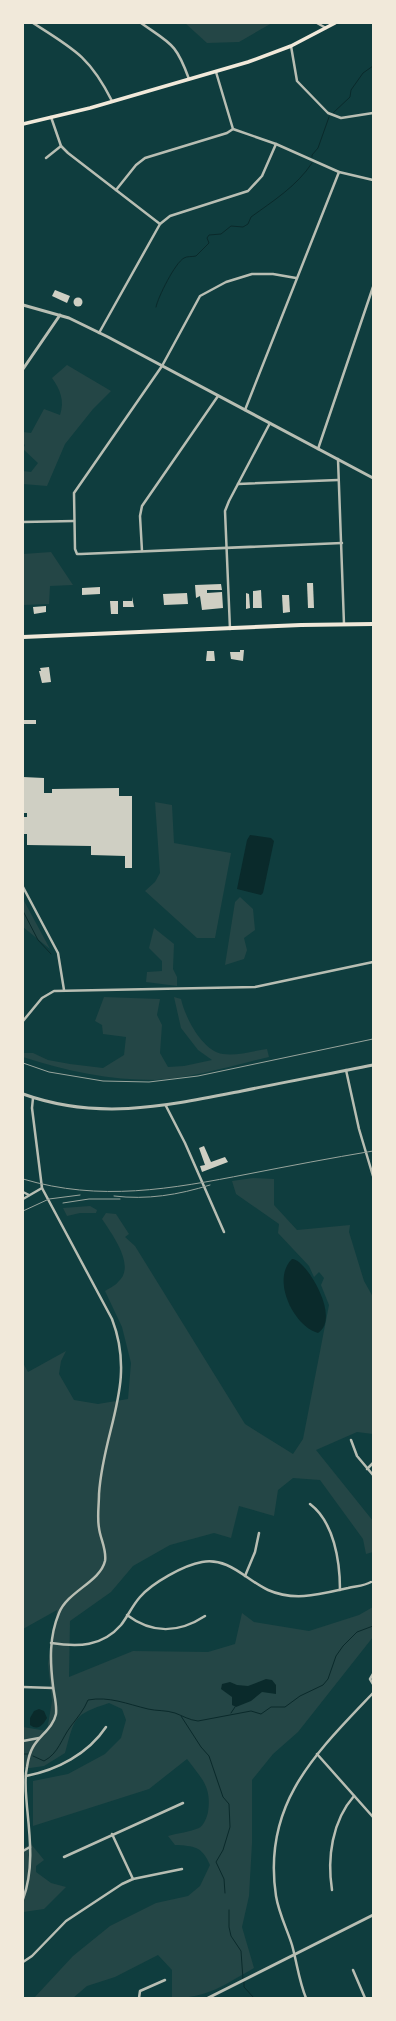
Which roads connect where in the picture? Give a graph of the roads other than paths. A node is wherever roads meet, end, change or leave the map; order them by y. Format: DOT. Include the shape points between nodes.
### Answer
graph roads {
  1 [pos="33,23"];
  2 [pos="141,23"];
  3 [pos="317,23"];
  4 [pos="335,23"];
  5 [pos="326,28"];
  6 [pos="291,46"];
  7 [pos="216,72"];
  8 [pos="189,79"];
  9 [pos="112,102"];
  10 [pos="373,113"];
  11 [pos="51,117"];
  12 [pos="23,124"];
  13 [pos="233,129"];
  14 [pos="276,144"];
  15 [pos="61,146"];
  16 [pos="46,158"];
  17 [pos="339,172"];
  18 [pos="373,180"];
  19 [pos="116,190"];
  20 [pos="160,224"];
  21 [pos="296,278"];
  22 [pos="373,287"];
  23 [pos="23,305"];
  24 [pos="60,315"];
  25 [pos="99,333"];
  26 [pos="162,366"];
  27 [pos="23,369"];
  28 [pos="218,396"];
  29 [pos="245,410"];
  30 [pos="270,423"];
  31 [pos="318,449"];
  32 [pos="338,459"];
  33 [pos="373,476"];
  34 [pos="338,480"];
  35 [pos="238,484"];
  36 [pos="74,521"];
  37 [pos="23,522"];
  38 [pos="342,543"];
  39 [pos="226,548"];
  40 [pos="142,551"];
  41 [pos="373,624"];
  42 [pos="344,625"];
  43 [pos="230,629"];
  44 [pos="23,637"];
  45 [pos="23,887"];
  46 [pos="373,962"];
  47 [pos="64,990"];
  48 [pos="23,1021"];
  49 [pos="373,1065"];
  50 [pos="346,1070"];
  51 [pos="23,1094"];
  52 [pos="33,1098"];
  53 [pos="166,1106"];
  54 [pos="373,1176"];
  55 [pos="42,1188"];
  56 [pos="23,1192"];
  57 [pos="30,1195"];
  58 [pos="23,1199"];
  59 [pos="224,1232"];
  60 [pos="351,1440"];
  61 [pos="373,1464"];
  62 [pos="367,1468"];
  63 [pos="373,1475"];
  64 [pos="310,1504"];
  65 [pos="259,1533"];
  66 [pos="245,1576"];
  67 [pos="371,1582"];
  68 [pos="340,1590"];
  69 [pos="127,1615"];
  70 [pos="205,1616"];
  71 [pos="52,1643"];
  72 [pos="373,1674"];
  73 [pos="373,1684"];
  74 [pos="23,1687"];
  75 [pos="53,1688"];
  76 [pos="373,1692"];
  77 [pos="106,1727"];
  78 [pos="40,1738"];
  79 [pos="23,1741"];
  80 [pos="317,1754"];
  81 [pos="26,1776"];
  82 [pos="354,1796"];
  83 [pos="183,1802"];
  84 [pos="373,1817"];
  85 [pos="112,1834"];
  86 [pos="30,1847"];
  87 [pos="23,1851"];
  88 [pos="64,1857"];
  89 [pos="182,1869"];
  90 [pos="132,1879"];
  91 [pos="332,1890"];
  92 [pos="23,1899"];
  93 [pos="373,1915"];
  94 [pos="294,1955"];
  95 [pos="23,1962"];
  96 [pos="353,1970"];
  97 [pos="165,1980"];
  98 [pos="139,1998"];
  99 [pos="208,1998"];
  100 [pos="306,1998"];
  101 [pos="365,1998"];
  1 -- 9 [label="street" via="82,56 97,74"];
  2 -- 8 [label="street" via="178,51"];
  3 -- 5 [label="street"];
  4 -- 5 [label="main road"];
  5 -- 6 [label="main road"];
  6 -- 7 [label="main road"];
  6 -- 10 [label="street" via="297,81 328,113 340,118"];
  7 -- 8 [label="main road"];
  7 -- 13 [label="street"];
  8 -- 9 [label="main road"];
  9 -- 11 [label="main road"];
  11 -- 12 [label="main road"];
  11 -- 15 [label="street"];
  13 -- 14 [label="street"];
  13 -- 19 [label="street" via="228,133 144,158"];
  14 -- 17 [label="street"];
  14 -- 20 [label="street" via="262,176 248,191 170,216"];
  15 -- 16 [label="street"];
  15 -- 19 [label="street"];
  17 -- 18 [label="street"];
  17 -- 21 [label="street"];
  19 -- 20 [label="street"];
  20 -- 25 [label="street"];
  21 -- 26 [label="street" via="252,274 226,282 206,292 197,302"];
  21 -- 29 [label="street"];
  22 -- 31 [label="street"];
  23 -- 24 [label="street"];
  24 -- 25 [label="street"];
  24 -- 27 [label="street"];
  25 -- 26 [label="street"];
  26 -- 28 [label="street"];
  26 -- 36 [label="street" via="76,489 73,500"];
  28 -- 29 [label="street"];
  28 -- 40 [label="street" via="142,506"];
  29 -- 30 [label="street"];
  30 -- 31 [label="street"];
  30 -- 35 [label="street"];
  31 -- 32 [label="street"];
  32 -- 33 [label="street"];
  32 -- 34 [label="street"];
  34 -- 35 [label="street"];
  34 -- 38 [label="street"];
  35 -- 39 [label="street" via="225,511"];
  36 -- 37 [label="street"];
  36 -- 40 [label="street" via="77,554"];
  38 -- 39 [label="street"];
  38 -- 42 [label="street"];
  39 -- 40 [label="street"];
  39 -- 43 [label="street"];
  41 -- 42 [label="main road"];
  42 -- 43 [label="main road"];
  43 -- 44 [label="main road"];
  45 -- 47 [label="street" via="58,954"];
  46 -- 47 [label="street" via="255,986"];
  47 -- 48 [label="street" via="44,996"];
  49 -- 50 [label="street"];
  50 -- 53 [label="street"];
  50 -- 54 [label="street" via="355,1115"];
  51 -- 52 [label="street"];
  52 -- 53 [label="street" via="68,1106 100,1109 134,1110"];
  52 -- 55 [label="street"];
  53 -- 59 [label="street"];
  55 -- 57 [label="street"];
  55 -- 71 [label="street" via="112,1319 119,1342 122,1370 120,1395 100,1476 98,1522 105,1555 104,1562 98,1574 64,1604 55,1624"];
  56 -- 57 [label="street"];
  57 -- 58 [label="street"];
  60 -- 62 [label="street" via="357,1456"];
  61 -- 62 [label="street"];
  62 -- 63 [label="street"];
  64 -- 68 [label="street" via="324,1522 333,1540"];
  65 -- 66 [label="street" via="255,1552"];
  66 -- 68 [label="street" via="268,1590 289,1596 310,1596"];
  66 -- 69 [label="street" via="221,1563 197,1563 152,1586"];
  67 -- 68 [label="street"];
  69 -- 70 [label="street" via="146,1626 166,1630 185,1627"];
  69 -- 71 [label="street" via="112,1633 97,1642 80,1645"];
  71 -- 75 [label="street" via="50,1662"];
  72 -- 73 [label="street" via="370,1678"];
  74 -- 75 [label="street"];
  75 -- 78 [label="street" via="55,1716"];
  76 -- 80 [label="street"];
  77 -- 81 [label="street" via="68,1762"];
  78 -- 79 [label="street"];
  78 -- 81 [label="street" via="31,1752"];
  80 -- 82 [label="street"];
  80 -- 94 [label="street" via="300,1776 287,1802 276,1843 276,1898"];
  81 -- 86 [label="street"];
  82 -- 84 [label="street"];
  82 -- 91 [label="street" via="342,1816 332,1843"];
  83 -- 85 [label="street"];
  85 -- 88 [label="street"];
  85 -- 90 [label="street"];
  86 -- 87 [label="street"];
  86 -- 92 [label="street"];
  89 -- 90 [label="street"];
  90 -- 95 [label="street" via="66,1921"];
  93 -- 94 [label="street"];
  94 -- 99 [label="street"];
  94 -- 100 [label="street"];
  96 -- 101 [label="street"];
  97 -- 98 [label="street" via="140,1991"];
}
